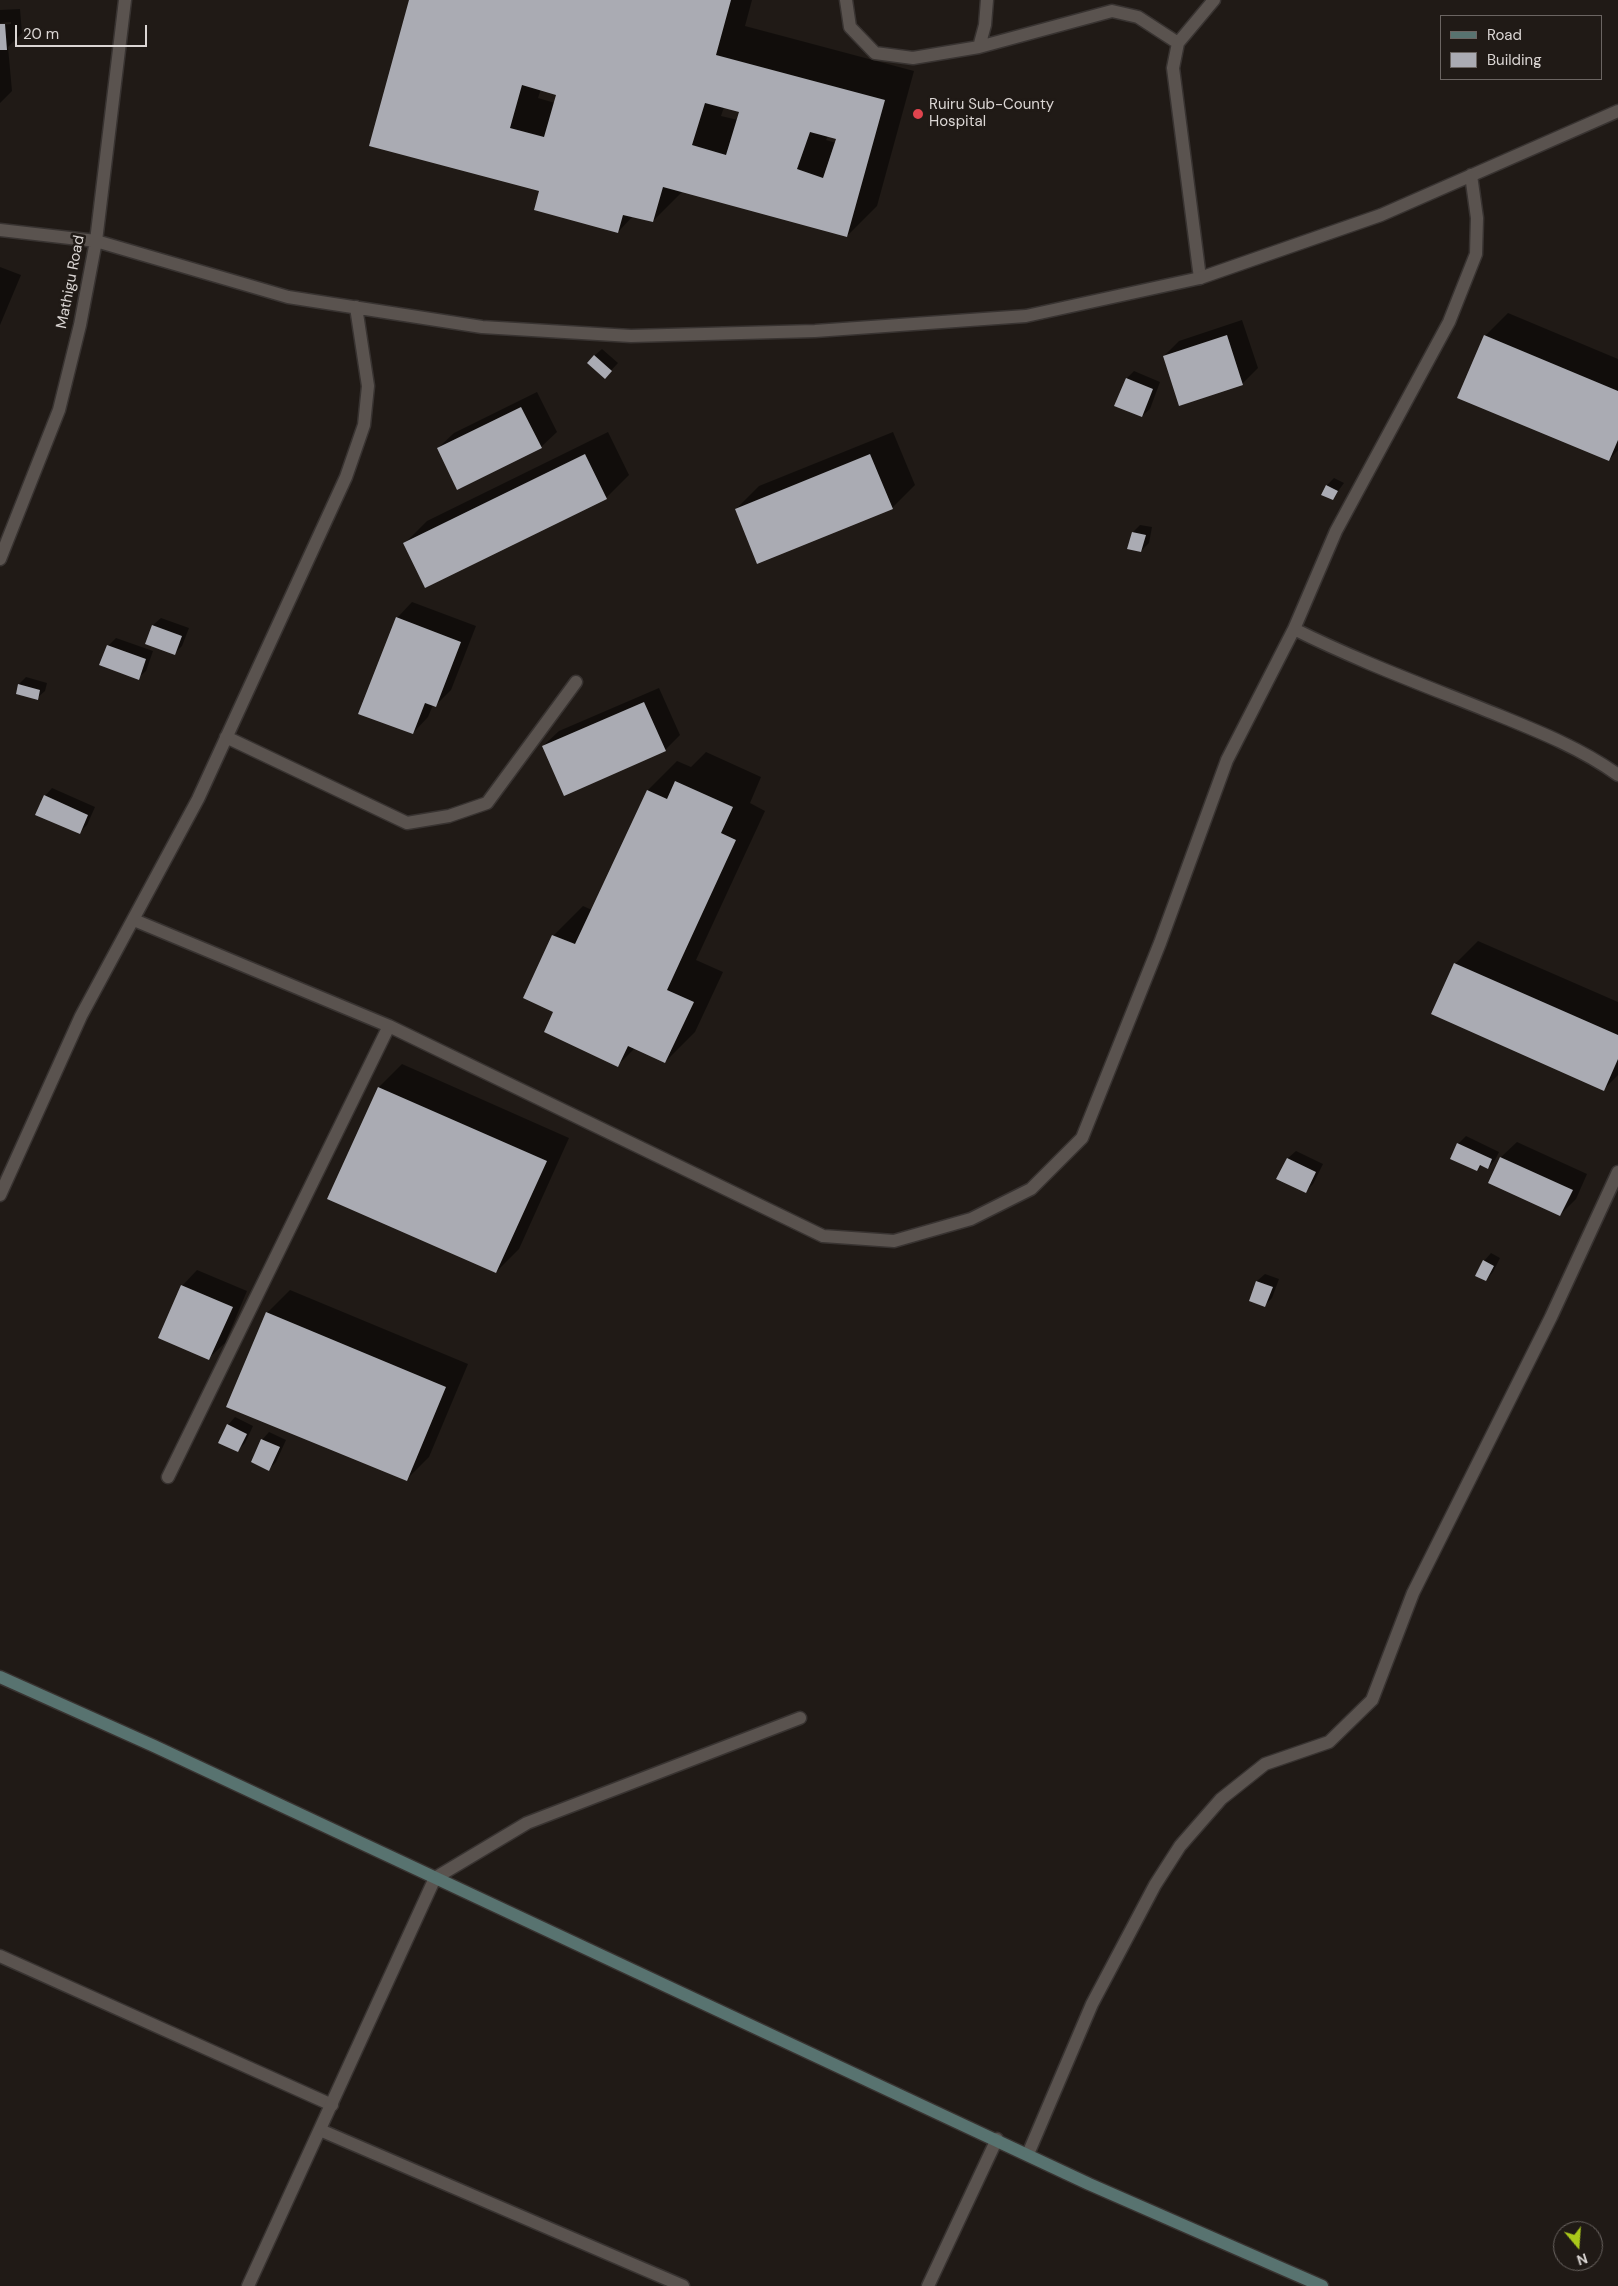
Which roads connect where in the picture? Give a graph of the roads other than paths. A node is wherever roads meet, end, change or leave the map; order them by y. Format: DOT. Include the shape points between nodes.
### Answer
graph roads {
  1 [pos="125,0"];
  2 [pos="846,0"];
  3 [pos="987,0"];
  4 [pos="1214,0"];
  5 [pos="1178,43"];
  6 [pos="979,46"];
  7 [pos="1618,111"];
  8 [pos="1471,176"];
  9 [pos="0,230"];
  10 [pos="96,241"];
  11 [pos="1200,278"];
  12 [pos="356,307"];
  13 [pos="0,559"];
  14 [pos="1294,629"];
  15 [pos="576,682"];
  16 [pos="226,737"];
  17 [pos="1618,775"];
  18 [pos="134,920"];
  19 [pos="390,1026"];
  20 [pos="1618,1172"];
  21 [pos="0,1195"];
  22 [pos="168,1478"];
  23 [pos="0,1677"];
  24 [pos="800,1718"];
  25 [pos="435,1878"];
  26 [pos="0,1956"];
  27 [pos="332,2105"];
  28 [pos="320,2130"];
  29 [pos="997,2139"];
  30 [pos="1028,2154"];
  31 [pos="248,2286"];
  32 [pos="683,2286"];
  33 [pos="928,2286"];
  34 [pos="1322,2286"];
  1 -- 10 [label="street, Mathigu Road"];
  2 -- 6 [label="street" via="850,27 875,53 913,58"];
  3 -- 6 [label="street" via="986,25"];
  4 -- 5 [label="street"];
  5 -- 6 [label="street" via="1138,17 1112,11"];
  5 -- 11 [label="street" via="1174,68"];
  7 -- 8 [label="street"];
  8 -- 11 [label="street" via="1381,215"];
  8 -- 14 [label="street" via="1477,218 1476,254 1449,322 1336,531"];
  9 -- 10 [label="street"];
  10 -- 12 [label="street" via="288,297"];
  10 -- 13 [label="street, Mathigu Road" via="59,410"];
  11 -- 12 [label="street" via="1026,316 815,331 631,336 482,327"];
  12 -- 16 [label="street" via="368,386 364,425 346,477"];
  14 -- 17 [label="street" via="1330,647 1536,730"];
  14 -- 19 [label="street" via="1228,760 1160,943 1082,1138 1031,1190 972,1219 894,1241 823,1236"];
  15 -- 16 [label="street" via="487,802 449,816 407,823"];
  16 -- 18 [label="street" via="198,799"];
  18 -- 19 [label="street"];
  18 -- 21 [label="street" via="81,1016"];
  19 -- 22 [label="street"];
  20 -- 30 [label="street" via="1551,1317 1413,1593 1372,1700 1329,1742 1265,1764 1221,1799 1180,1846 1155,1885 1092,2004"];
  23 -- 25 [label="main road"];
  24 -- 25 [label="street" via="527,1823"];
  25 -- 27 [label="street"];
  25 -- 29 [label="main road"];
  26 -- 27 [label="street"];
  27 -- 28 [label="street"];
  28 -- 31 [label="street"];
  28 -- 32 [label="street"];
  29 -- 30 [label="main road"];
  29 -- 33 [label="street"];
  30 -- 34 [label="main road"];
}
